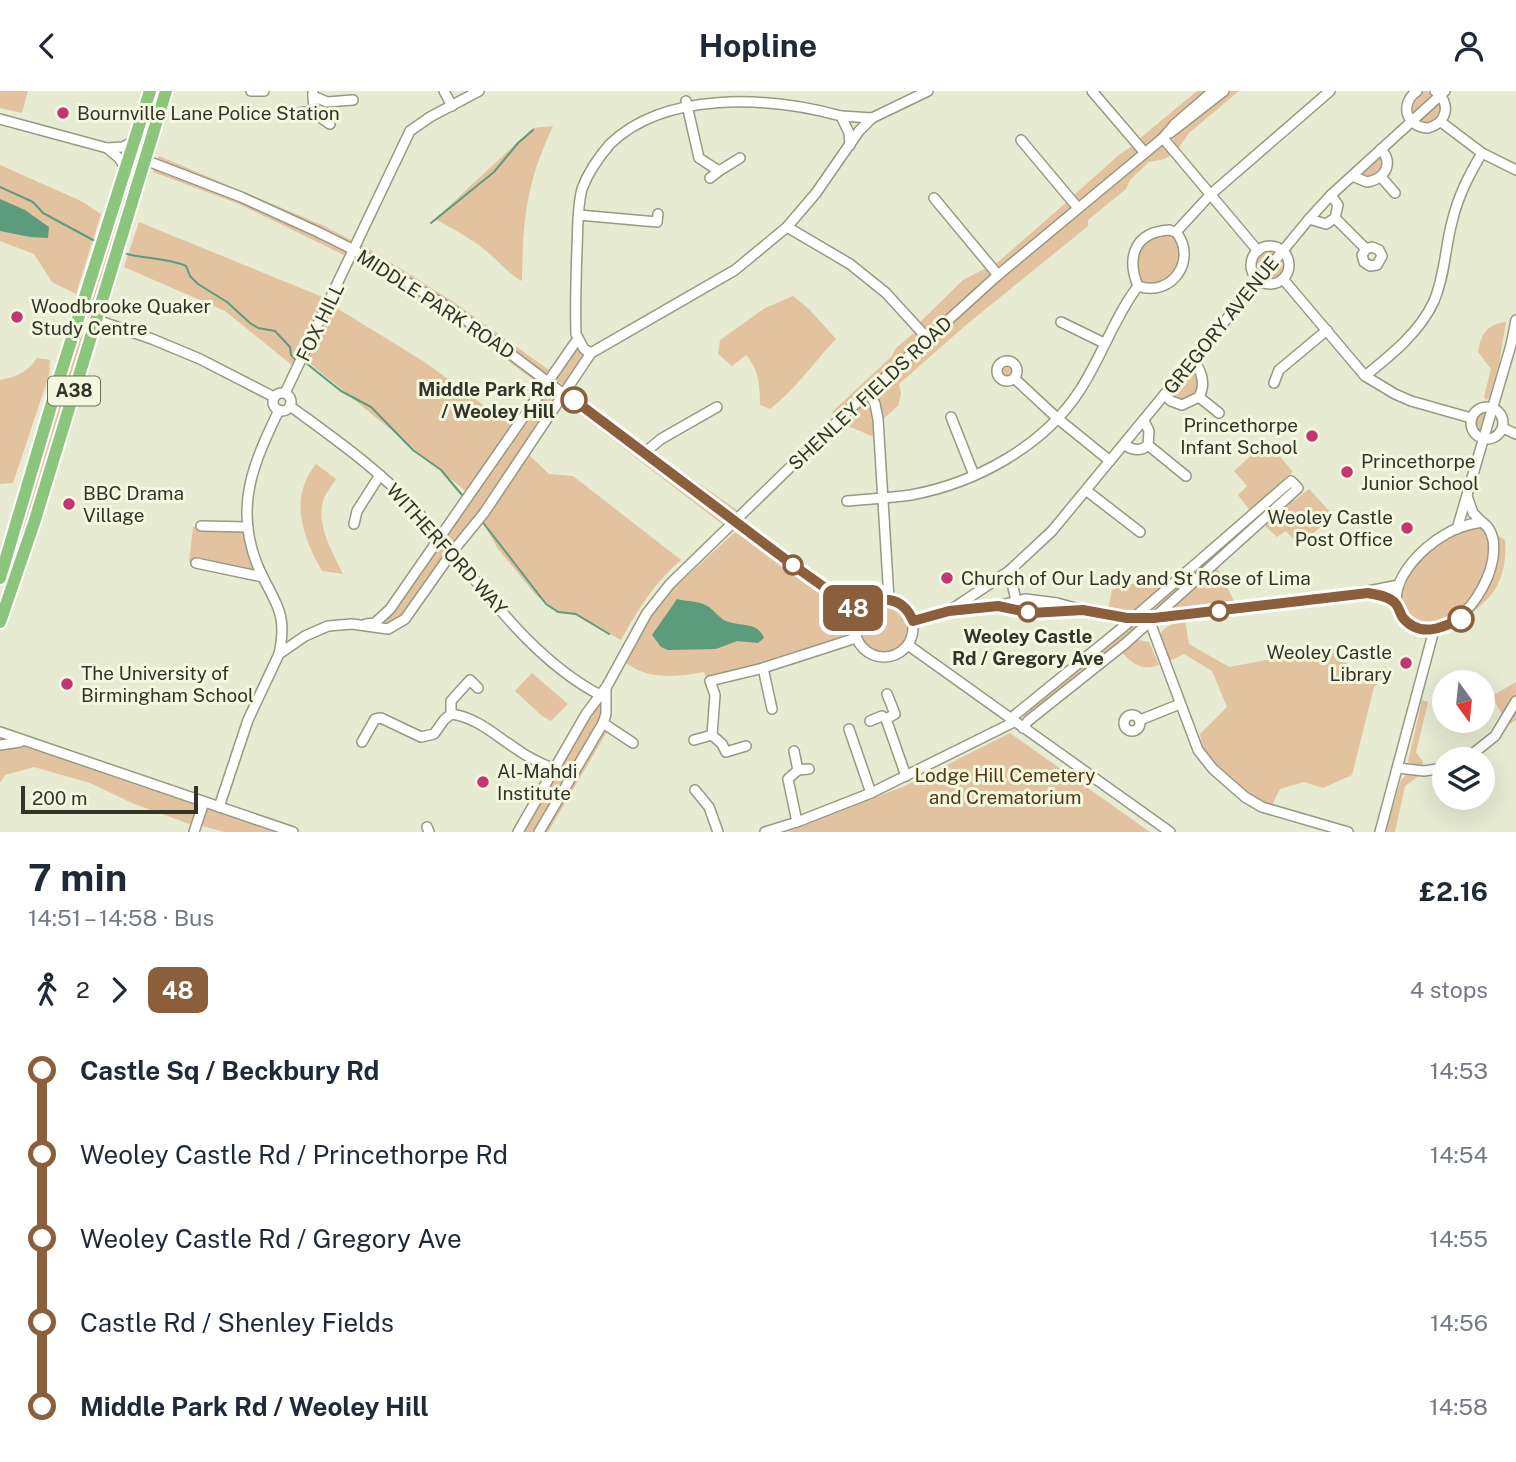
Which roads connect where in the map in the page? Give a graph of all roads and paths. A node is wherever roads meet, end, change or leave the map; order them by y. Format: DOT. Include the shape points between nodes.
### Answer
graph roads {
  1 [pos="251,91"];
  2 [pos="264,91"];
  3 [pos="444,91"];
  4 [pos="479,91"];
  5 [pos="928,91"];
  6 [pos="1092,91"];
  7 [pos="1213,91"];
  8 [pos="1224,91"];
  9 [pos="1330,91"];
  10 [pos="1414,92"];
  11 [pos="1440,92"];
  12 [pos="149,93"];
  13 [pos="313,93"];
  14 [pos="165,95"];
  15 [pos="353,100"];
  16 [pos="685,101"];
  17 [pos="452,106"];
  18 [pos="314,111"];
  19 [pos="282,115"];
  20 [pos="841,116"];
  21 [pos="872,118"];
  22 [pos="0,119"];
  23 [pos="1411,122"];
  24 [pos="1441,123"];
  25 [pos="330,124"];
  26 [pos="1163,138"];
  27 [pos="1021,140"];
  28 [pos="134,141"];
  29 [pos="850,145"];
  30 [pos="107,148"];
  31 [pos="1381,149"];
  32 [pos="1145,153"];
  33 [pos="1482,153"];
  34 [pos="740,158"];
  35 [pos="145,160"];
  36 [pos="127,165"];
  37 [pos="1516,170"];
  38 [pos="719,171"];
  39 [pos="1352,176"];
  40 [pos="1381,177"];
  41 [pos="710,178"];
  42 [pos="1395,193"];
  43 [pos="1211,194"];
  44 [pos="1331,195"];
  45 [pos="934,198"];
  46 [pos="1078,208"];
  47 [pos="579,215"];
  48 [pos="1335,218"];
  49 [pos="1309,219"];
  50 [pos="657,222"];
  51 [pos="787,227"];
  52 [pos="1176,232"];
  53 [pos="1366,249"];
  54 [pos="354,250"];
  55 [pos="1282,250"];
  56 [pos="1258,251"];
  57 [pos="998,275"];
  58 [pos="1258,279"];
  59 [pos="1283,279"];
  60 [pos="1138,286"];
  61 [pos="79,314"];
  62 [pos="95,318"];
  63 [pos="1516,320"];
  64 [pos="1061,322"];
  65 [pos="1327,330"];
  66 [pos="929,339"];
  67 [pos="578,340"];
  68 [pos="1104,343"];
  69 [pos="1513,346"];
  70 [pos="591,353"];
  71 [pos="1194,361"];
  72 [pos="1365,376"];
  73 [pos="1015,379"];
  74 [pos="550,382"];
  75 [pos="1275,383"];
  76 [pos="869,392"];
  77 [pos="285,393"];
  78 [pos="565,393"];
  79 [pos="1166,395"];
  80 [pos="274,397"];
  81 [pos="1199,397"];
  82 [pos="290,406"];
  83 [pos="718,407"];
  84 [pos="1491,409"];
  85 [pos="279,410"];
  86 [pos="1219,413"];
  87 [pos="951,417"];
  88 [pos="1057,418"];
  89 [pos="1471,418"];
  90 [pos="1144,421"];
  91 [pos="1503,428"];
  92 [pos="1516,434"];
  93 [pos="1484,437"];
  94 [pos="1125,445"];
  95 [pos="1148,445"];
  96 [pos="643,454"];
  97 [pos="1110,461"];
  98 [pos="380,475"];
  99 [pos="974,475"];
  100 [pos="1186,476"];
  101 [pos="1087,491"];
  102 [pos="1274,496"];
  103 [pos="1467,496"];
  104 [pos="883,498"];
  105 [pos="847,501"];
  106 [pos="1281,504"];
  107 [pos="734,519"];
  108 [pos="1482,522"];
  109 [pos="354,524"];
  110 [pos="201,526"];
  111 [pos="248,527"];
  112 [pos="1457,529"];
  113 [pos="1140,533"];
  114 [pos="1505,536"];
  115 [pos="439,537"];
  116 [pos="453,551"];
  117 [pos="7,558"];
  118 [pos="196,563"];
  119 [pos="20,564"];
  120 [pos="1009,572"];
  121 [pos="263,577"];
  122 [pos="0,578"];
  123 [pos="16,579"];
  124 [pos="1399,585"];
  125 [pos="1368,593"];
  126 [pos="889,599"];
  127 [pos="1016,600"];
  128 [pos="1487,600"];
  129 [pos="1396,603"];
  130 [pos="998,606"];
  131 [pos="1083,610"];
  132 [pos="949,611"];
  133 [pos="859,612"];
  134 [pos="1134,618"];
  135 [pos="1152,620"];
  136 [pos="913,621"];
  137 [pos="0,622"];
  138 [pos="358,625"];
  139 [pos="1418,629"];
  140 [pos="1434,630"];
  141 [pos="856,638"];
  142 [pos="908,645"];
  143 [pos="1427,651"];
  144 [pos="279,655"];
  145 [pos="763,668"];
  146 [pos="478,688"];
  147 [pos="603,692"];
  148 [pos="887,694"];
  149 [pos="1516,701"];
  150 [pos="1180,704"];
  151 [pos="772,709"];
  152 [pos="451,714"];
  153 [pos="886,719"];
  154 [pos="1140,720"];
  155 [pos="870,721"];
  156 [pos="603,723"];
  157 [pos="1015,723"];
  158 [pos="849,729"];
  159 [pos="0,732"];
  160 [pos="712,735"];
  161 [pos="694,740"];
  162 [pos="25,741"];
  163 [pos="362,742"];
  164 [pos="633,743"];
  165 [pos="0,745"];
  166 [pos="746,746"];
  167 [pos="1481,747"];
  168 [pos="794,751"];
  169 [pos="1398,768"];
  170 [pos="555,769"];
  171 [pos="808,769"];
  172 [pos="797,770"];
  173 [pos="1432,770"];
  174 [pos="906,776"];
  175 [pos="870,793"];
  176 [pos="695,796"];
  177 [pos="204,802"];
  178 [pos="219,807"];
  179 [pos="797,822"];
  180 [pos="194,832"];
  181 [pos="293,832"];
  182 [pos="518,832"];
  183 [pos="539,832"];
  184 [pos="718,832"];
  185 [pos="765,832"];
  186 [pos="1170,832"];
  187 [pos="1348,832"];
  188 [pos="1380,832"];
  1 -- 2 [label="street"];
  3 -- 17 [label="street"];
  4 -- 17 [label="street, FOX HILL"];
  5 -- 21 [label="street"];
  6 -- 32 [label="street"];
  7 -- 26 [label="street, SHENLEY FIELDS ROAD"];
  8 -- 26 [label="street, SHENLEY FIELDS ROAD"];
  9 -- 43 [label="street"];
  10 -- 23 [label="street" via="1407,104"];
  11 -- 23 [label="street, GREGORY AVENUE"];
  11 -- 24 [label="street" via="1446,106"];
  12 -- 14 [label="highway"];
  12 -- 28 [label="highway, A38"];
  13 -- 15 [label="street" via="327,102"];
  13 -- 18 [label="street"];
  14 -- 35 [label="highway, A38"];
  16 -- 20 [label="street" via="745,97"];
  16 -- 38 [label="street" via="699,158"];
  16 -- 47 [label="street" via="652,109 614,138 589,173"];
  17 -- 54 [label="street, FOX HILL" via="410,131"];
  18 -- 19 [label="street"];
  18 -- 25 [label="street"];
  20 -- 21 [label="street"];
  20 -- 29 [label="street"];
  21 -- 29 [label="street"];
  22 -- 30 [label="street"];
  23 -- 24 [label="street" via="1423,128"];
  23 -- 31 [label="street, GREGORY AVENUE"];
  24 -- 33 [label="street"];
  26 -- 32 [label="street, SHENLEY FIELDS ROAD"];
  26 -- 43 [label="street"];
  27 -- 46 [label="street"];
  28 -- 30 [label="street"];
  28 -- 36 [label="highway, A38"];
  29 -- 51 [label="street"];
  30 -- 36 [label="street"];
  31 -- 39 [label="street, GREGORY AVENUE"];
  31 -- 40 [label="street" via="1388,161"];
  32 -- 46 [label="street, SHENLEY FIELDS ROAD"];
  33 -- 37 [label="street"];
  33 -- 72 [label="street" via="1458,201 1434,302 1416,329"];
  34 -- 38 [label="street"];
  35 -- 54 [label="street, MIDDLE PARK ROAD" via="241,197"];
  35 -- 62 [label="highway, A38"];
  36 -- 61 [label="highway, A38"];
  38 -- 41 [label="street"];
  39 -- 40 [label="street" via="1367,182"];
  39 -- 44 [label="street, GREGORY AVENUE"];
  40 -- 42 [label="street"];
  43 -- 52 [label="street"];
  43 -- 56 [label="street"];
  44 -- 48 [label="street" via="1338,205"];
  44 -- 49 [label="street, GREGORY AVENUE"];
  45 -- 57 [label="street"];
  46 -- 57 [label="street, SHENLEY FIELDS ROAD"];
  47 -- 50 [label="street"];
  47 -- 67 [label="street"];
  48 -- 49 [label="street" via="1326,224"];
  48 -- 53 [label="street"];
  49 -- 55 [label="street, GREGORY AVENUE"];
  51 -- 66 [label="street" via="850,264 886,293"];
  51 -- 70 [label="street" via="726,276"];
  52 -- 60 [label="street" via="1157,231 1139,243 1132,265"];
  52 -- 60 [label="street" via="1184,247 1180,272 1161,288"];
  54 -- 74 [label="street, MIDDLE PARK ROAD" via="454,311"];
  54 -- 77 [label="street, FOX HILL"];
  55 -- 56 [label="street" via="1268,246"];
  55 -- 58 [label="street, GREGORY AVENUE"];
  55 -- 59 [label="street" via="1289,260"];
  56 -- 58 [label="street" via="1251,264"];
  57 -- 66 [label="street, SHENLEY FIELDS ROAD"];
  58 -- 59 [label="street" via="1272,283"];
  58 -- 71 [label="street, GREGORY AVENUE"];
  59 -- 65 [label="street"];
  60 -- 68 [label="street"];
  61 -- 62 [label="highway"];
  61 -- 62 [label="highway"];
  61 -- 117 [label="highway, A38"];
  62 -- 80 [label="street" via="200,359"];
  62 -- 119 [label="highway, A38"];
  63 -- 69 [label="street"];
  64 -- 68 [label="street"];
  65 -- 72 [label="street"];
  65 -- 75 [label="street" via="1279,370"];
  66 -- 76 [label="street, SHENLEY FIELDS ROAD"];
  67 -- 70 [label="street"];
  67 -- 74 [label="street"];
  68 -- 88 [label="street" via="1079,393"];
  69 -- 84 [label="street"];
  70 -- 78 [label="street"];
  71 -- 79 [label="street, GREGORY AVENUE"];
  71 -- 81 [label="street" via="1203,384"];
  72 -- 89 [label="street" via="1410,401"];
  73 -- 88 [label="street"];
  74 -- 78 [label="street, MIDDLE PARK ROAD"];
  74 -- 115 [label="street"];
  76 -- 104 [label="street" via="878,419"];
  76 -- 107 [label="street, SHENLEY FIELDS ROAD"];
  77 -- 80 [label="street"];
  77 -- 82 [label="street"];
  78 -- 96 [label="street, MIDDLE PARK ROAD"];
  78 -- 116 [label="street"];
  79 -- 81 [label="street" via="1182,405"];
  79 -- 90 [label="street, GREGORY AVENUE"];
  80 -- 85 [label="street"];
  81 -- 86 [label="street"];
  82 -- 85 [label="street"];
  82 -- 98 [label="street, WITHERFORD WAY"];
  83 -- 96 [label="street"];
  84 -- 89 [label="street" via="1478,409"];
  84 -- 91 [label="street" via="1501,415"];
  84 -- 93 [label="street"];
  85 -- 111 [label="street" via="250,479"];
  87 -- 99 [label="street"];
  88 -- 97 [label="street"];
  88 -- 99 [label="street" via="1013,454"];
  89 -- 93 [label="street" via="1474,433"];
  90 -- 94 [label="street, GREGORY AVENUE"];
  90 -- 95 [label="street"];
  91 -- 92 [label="street"];
  91 -- 93 [label="street" via="1493,437"];
  93 -- 103 [label="street"];
  94 -- 95 [label="street" via="1142,449"];
  94 -- 97 [label="street, GREGORY AVENUE"];
  95 -- 100 [label="street"];
  96 -- 107 [label="street, MIDDLE PARK ROAD"];
  97 -- 101 [label="street, GREGORY AVENUE"];
  98 -- 109 [label="street"];
  98 -- 115 [label="street, WITHERFORD WAY"];
  99 -- 104 [label="street" via="924,492"];
  101 -- 113 [label="street"];
  101 -- 120 [label="street, GREGORY AVENUE"];
  102 -- 106 [label="street"];
  102 -- 106 [label="street" via="1295,484"];
  102 -- 134 [label="street"];
  103 -- 108 [label="street"];
  103 -- 112 [label="street"];
  104 -- 105 [label="street"];
  104 -- 126 [label="street"];
  106 -- 135 [label="street"];
  107 -- 133 [label="street, MIDDLE PARK ROAD"];
  107 -- 147 [label="street, SHENLEY FIELDS ROAD" via="647,613"];
  108 -- 112 [label="street"];
  108 -- 114 [label="street"];
  110 -- 111 [label="street"];
  111 -- 121 [label="street"];
  112 -- 124 [label="street" via="1430,545"];
  115 -- 116 [label="street, WITHERFORD WAY"];
  115 -- 138 [label="street" via="383,617"];
  116 -- 138 [label="street" via="398,625 388,629"];
  116 -- 147 [label="street, WITHERFORD WAY" via="539,650"];
  117 -- 119 [label="highway"];
  117 -- 122 [label="highway, A38"];
  118 -- 121 [label="street"];
  119 -- 123 [label="highway, A38"];
  120 -- 127 [label="street"];
  120 -- 132 [label="street, GREGORY AVENUE"];
  121 -- 144 [label="street" via="280,612"];
  122 -- 123 [label="highway"];
  123 -- 137 [label="highway, A38"];
  124 -- 125 [label="street"];
  124 -- 129 [label="street"];
  125 -- 129 [label="street"];
  125 -- 135 [label="street"];
  126 -- 133 [label="street" via="871,602"];
  126 -- 136 [label="street" via="906,609"];
  127 -- 130 [label="street"];
  127 -- 131 [label="street"];
  128 -- 140 [label="street" via="1465,617"];
  129 -- 139 [label="street" via="1405,621"];
  130 -- 131 [label="street" via="1031,613"];
  130 -- 132 [label="street"];
  131 -- 134 [label="street"];
  132 -- 136 [label="street"];
  133 -- 141 [label="street"];
  134 -- 135 [label="street"];
  134 -- 157 [label="street"];
  135 -- 150 [label="street"];
  135 -- 157 [label="street" via="1028,721"];
  136 -- 142 [label="street"];
  138 -- 144 [label="street" via="319,629"];
  139 -- 140 [label="street"];
  139 -- 143 [label="street"];
  140 -- 143 [label="street"];
  141 -- 142 [label="street" via="877,657 895,656"];
  141 -- 145 [label="street"];
  142 -- 157 [label="street"];
  143 -- 169 [label="street"];
  144 -- 178 [label="street" via="248,720"];
  145 -- 151 [label="street"];
  145 -- 160 [label="street" via="710,681 715,695"];
  146 -- 152 [label="street" via="470,680 451,701"];
  147 -- 156 [label="street, SHENLEY FIELDS ROAD"];
  147 -- 170 [label="street, SHENLEY FIELDS ROAD"];
  148 -- 153 [label="street" via="895,715"];
  149 -- 167 [label="street" via="1495,736"];
  150 -- 154 [label="street"];
  150 -- 187 [label="street" via="1198,750 1245,797 1281,814"];
  152 -- 163 [label="street" via="434,734 421,737 375,719"];
  152 -- 170 [label="street" via="472,719 518,751"];
  153 -- 155 [label="street"];
  153 -- 174 [label="street" via="888,744"];
  156 -- 164 [label="street"];
  156 -- 183 [label="street, SHENLEY FIELDS ROAD"];
  157 -- 174 [label="street"];
  157 -- 186 [label="street"];
  158 -- 175 [label="street"];
  159 -- 162 [label="street"];
  160 -- 161 [label="street"];
  160 -- 166 [label="street" via="726,752"];
  162 -- 165 [label="street"];
  162 -- 177 [label="street"];
  168 -- 172 [label="street"];
  169 -- 173 [label="street"];
  169 -- 188 [label="street"];
  170 -- 182 [label="street, SHENLEY FIELDS ROAD"];
  171 -- 172 [label="street"];
  172 -- 179 [label="street" via="788,779"];
  174 -- 175 [label="street"];
  175 -- 179 [label="street"];
  176 -- 184 [label="street" via="709,807"];
  177 -- 178 [label="street"];
  177 -- 180 [label="street"];
  178 -- 181 [label="street"];
  179 -- 185 [label="street"];
}
